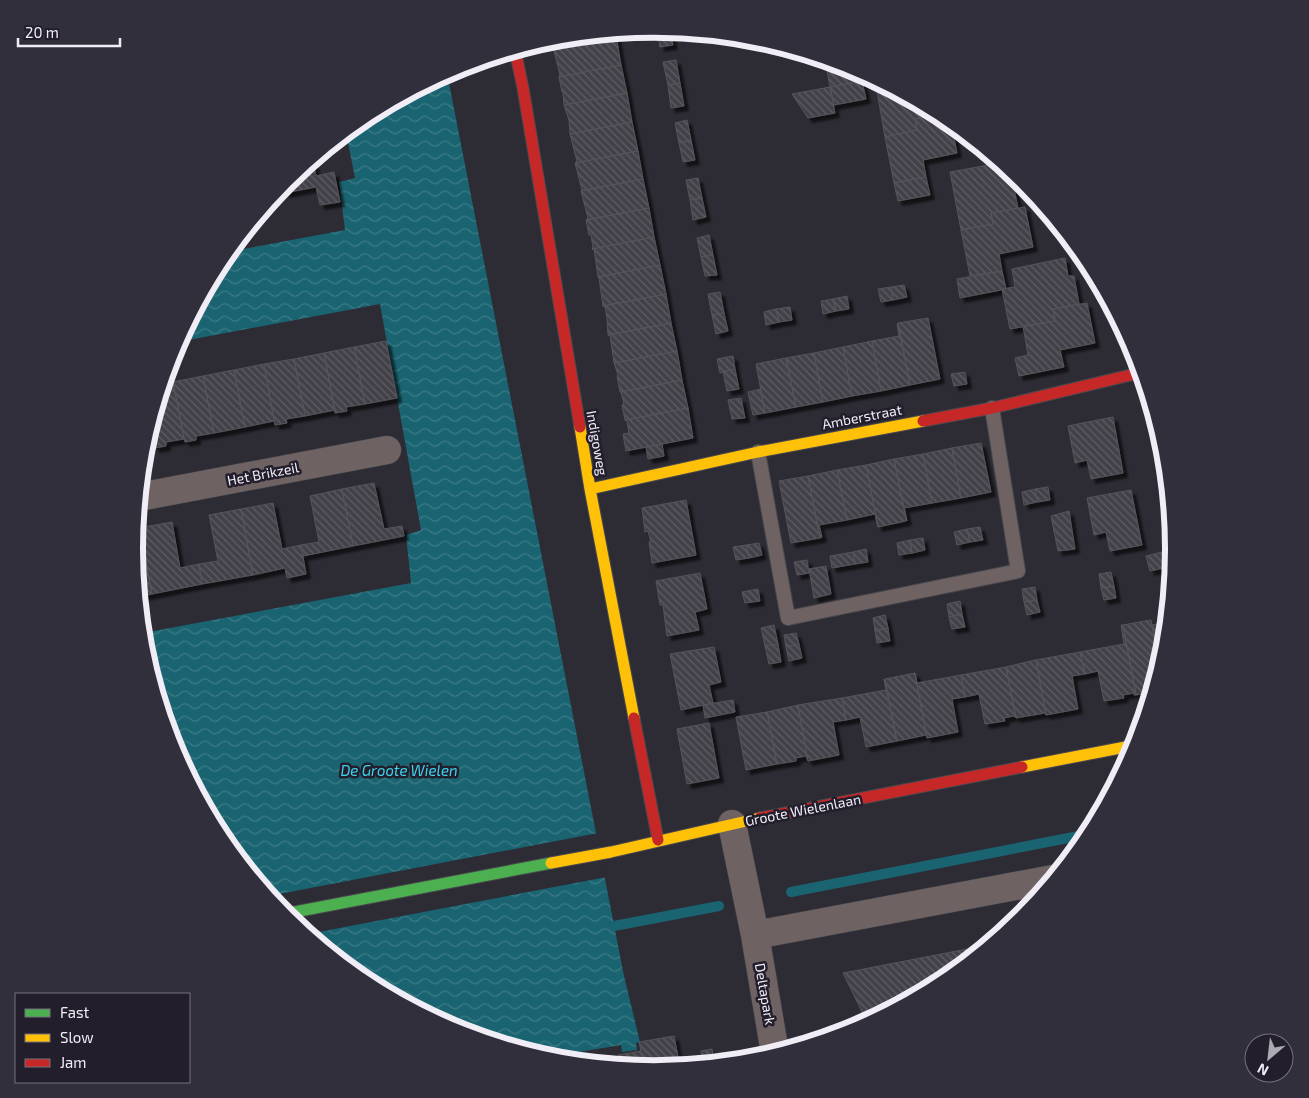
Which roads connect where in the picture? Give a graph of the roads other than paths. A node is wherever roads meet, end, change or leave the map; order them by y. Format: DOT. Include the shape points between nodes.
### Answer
graph roads {
  1 [pos="516,57"];
  2 [pos="1135,373"];
  3 [pos="992,408"];
  4 [pos="387,450"];
  5 [pos="758,452"];
  6 [pos="590,489"];
  7 [pos="146,496"];
  8 [pos="1126,747"];
  9 [pos="732,824"];
  10 [pos="658,840"];
  11 [pos="1043,881"];
  12 [pos="294,912"];
  13 [pos="755,935"];
  14 [pos="774,1046"];
  1 -- 6 [label="street, Indigoweg"];
  2 -- 3 [label="street, Amberstraat"];
  3 -- 5 [label="street, Amberstraat"];
  3 -- 5 [label="lane" via="1018,571 788,618"];
  4 -- 7 [label="street, Het Brikzeil"];
  5 -- 6 [label="street, Amberstraat"];
  6 -- 10 [label="street, Indigoweg"];
  8 -- 9 [label="street, Groote Wielenlaan"];
  9 -- 10 [label="street"];
  9 -- 13 [label="street, Groote Wielenlaan"];
  10 -- 12 [label="street" via="611,852"];
  11 -- 13 [label="street"];
  13 -- 14 [label="street, Deltapark"];
}
